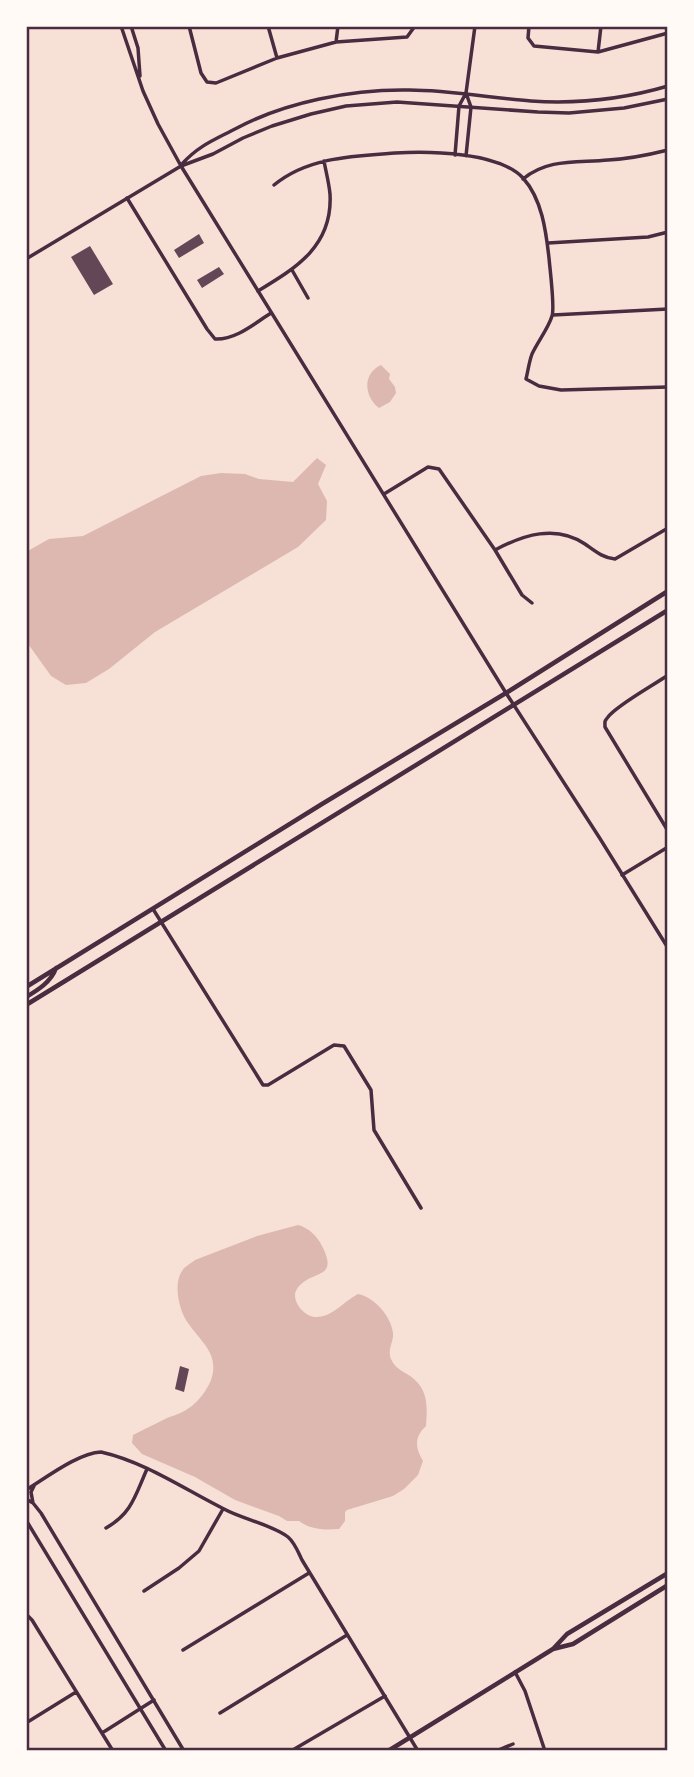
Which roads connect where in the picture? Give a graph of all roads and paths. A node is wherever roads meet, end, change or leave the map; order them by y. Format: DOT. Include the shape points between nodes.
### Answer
graph roads {
  1 [pos="121,26"];
  2 [pos="131,26"];
  3 [pos="189,26"];
  4 [pos="268,26"];
  5 [pos="338,26"];
  6 [pos="415,26"];
  7 [pos="475,26"];
  8 [pos="529,26"];
  9 [pos="601,26"];
  10 [pos="668,33"];
  11 [pos="336,42"];
  12 [pos="598,52"];
  13 [pos="277,58"];
  14 [pos="140,81"];
  15 [pos="668,86"];
  16 [pos="466,93"];
  17 [pos="668,99"];
  18 [pos="459,106"];
  19 [pos="471,107"];
  20 [pos="668,150"];
  21 [pos="455,155"];
  22 [pos="466,156"];
  23 [pos="324,161"];
  24 [pos="181,166"];
  25 [pos="523,179"];
  26 [pos="274,185"];
  27 [pos="127,198"];
  28 [pos="668,232"];
  29 [pos="547,243"];
  30 [pos="27,256"];
  31 [pos="292,270"];
  32 [pos="258,291"];
  33 [pos="308,298"];
  34 [pos="668,309"];
  35 [pos="271,313"];
  36 [pos="553,315"];
  37 [pos="668,387"];
  38 [pos="384,494"];
  39 [pos="668,528"];
  40 [pos="495,551"];
  41 [pos="668,591"];
  42 [pos="532,603"];
  43 [pos="668,610"];
  44 [pos="667,677"];
  45 [pos="506,693"];
  46 [pos="514,705"];
  47 [pos="668,831"];
  48 [pos="668,847"];
  49 [pos="622,875"];
  50 [pos="153,909"];
  51 [pos="161,923"];
  52 [pos="668,948"];
  53 [pos="57,968"];
  54 [pos="26,987"];
  55 [pos="26,997"];
  56 [pos="26,1005"];
  57 [pos="421,1208"];
  58 [pos="147,1469"];
  59 [pos="34,1486"];
  60 [pos="26,1490"];
  61 [pos="26,1499"];
  62 [pos="33,1503"];
  63 [pos="223,1509"];
  64 [pos="26,1520"];
  65 [pos="106,1528"];
  66 [pos="310,1572"];
  67 [pos="668,1573"];
  68 [pos="668,1585"];
  69 [pos="144,1591"];
  70 [pos="26,1614"];
  71 [pos="347,1634"];
  72 [pos="553,1649"];
  73 [pos="183,1650"];
  74 [pos="515,1672"];
  75 [pos="76,1692"];
  76 [pos="385,1696"];
  77 [pos="154,1700"];
  78 [pos="140,1709"];
  79 [pos="220,1713"];
  80 [pos="26,1723"];
  81 [pos="102,1732"];
  82 [pos="410,1737"];
  83 [pos="513,1744"];
  84 [pos="113,1751"];
  85 [pos="166,1751"];
  86 [pos="184,1751"];
  87 [pos="291,1751"];
  88 [pos="388,1751"];
  89 [pos="418,1751"];
  90 [pos="496,1751"];
  91 [pos="545,1751"];
  1 -- 14 [label="street"];
  2 -- 14 [label="street"];
  3 -- 13 [label="street" via="207,82 216,83"];
  4 -- 13 [label="street"];
  5 -- 11 [label="street"];
  6 -- 11 [label="street" via="407,37"];
  7 -- 16 [label="street"];
  8 -- 12 [label="street" via="528,38 534,46"];
  9 -- 12 [label="street"];
  10 -- 12 [label="street"];
  11 -- 13 [label="street"];
  14 -- 24 [label="street"];
  15 -- 16 [label="street" via="566,102"];
  16 -- 18 [label="street"];
  16 -- 19 [label="street"];
  16 -- 24 [label="street" via="362,93 294,106 247,122 195,150"];
  17 -- 19 [label="street" via="596,112"];
  18 -- 19 [label="street"];
  18 -- 21 [label="street"];
  18 -- 24 [label="street" via="397,102 346,106 272,126"];
  19 -- 22 [label="street"];
  20 -- 25 [label="street" via="553,163"];
  21 -- 22 [label="street"];
  21 -- 23 [label="street" via="402,153"];
  22 -- 25 [label="street" via="501,164"];
  23 -- 26 [label="street" via="287,174"];
  23 -- 31 [label="street" via="330,195 328,218 310,254"];
  24 -- 27 [label="street"];
  24 -- 32 [label="street"];
  25 -- 29 [label="street" via="538,203"];
  27 -- 30 [label="street"];
  27 -- 35 [label="street" via="215,339 232,337"];
  28 -- 29 [label="street"];
  29 -- 36 [label="street"];
  31 -- 32 [label="street"];
  31 -- 33 [label="street"];
  32 -- 35 [label="street"];
  34 -- 36 [label="street"];
  35 -- 38 [label="street"];
  36 -- 37 [label="street" via="531,355 526,380 561,390"];
  38 -- 40 [label="street" via="429,467 439,469"];
  38 -- 45 [label="street"];
  39 -- 40 [label="street" via="615,559 572,537 552,533 523,537"];
  40 -- 42 [label="street" via="522,595"];
  41 -- 45 [label="main road"];
  43 -- 46 [label="main road"];
  44 -- 47 [label="street" via="605,722"];
  45 -- 46 [label="street"];
  45 -- 50 [label="main road"];
  46 -- 49 [label="street"];
  46 -- 51 [label="main road"];
  48 -- 49 [label="street"];
  49 -- 52 [label="street"];
  50 -- 51 [label="street"];
  50 -- 53 [label="main road"];
  51 -- 56 [label="main road"];
  51 -- 57 [label="street" via="263,1085 334,1045 344,1046 371,1090 374,1130"];
  53 -- 54 [label="main road"];
  53 -- 55 [label="main road"];
  58 -- 59 [label="street" via="94,1452"];
  58 -- 63 [label="street"];
  58 -- 65 [label="street" via="127,1512"];
  59 -- 60 [label="street"];
  59 -- 62 [label="street"];
  61 -- 62 [label="street"];
  62 -- 77 [label="street"];
  63 -- 66 [label="street" via="281,1532 293,1542"];
  63 -- 69 [label="street" via="199,1550"];
  64 -- 78 [label="street"];
  66 -- 71 [label="street"];
  66 -- 73 [label="street"];
  67 -- 72 [label="main road" via="567,1634"];
  68 -- 72 [label="main road" via="573,1644"];
  70 -- 75 [label="street"];
  71 -- 76 [label="street"];
  71 -- 79 [label="street"];
  72 -- 74 [label="main road"];
  74 -- 82 [label="main road"];
  74 -- 91 [label="street"];
  75 -- 80 [label="street"];
  75 -- 81 [label="street"];
  76 -- 82 [label="street"];
  76 -- 87 [label="street"];
  77 -- 78 [label="street"];
  77 -- 86 [label="street"];
  78 -- 81 [label="street"];
  78 -- 85 [label="street"];
  81 -- 84 [label="street"];
  82 -- 88 [label="main road"];
  82 -- 89 [label="street"];
  83 -- 90 [label="street"];
}
